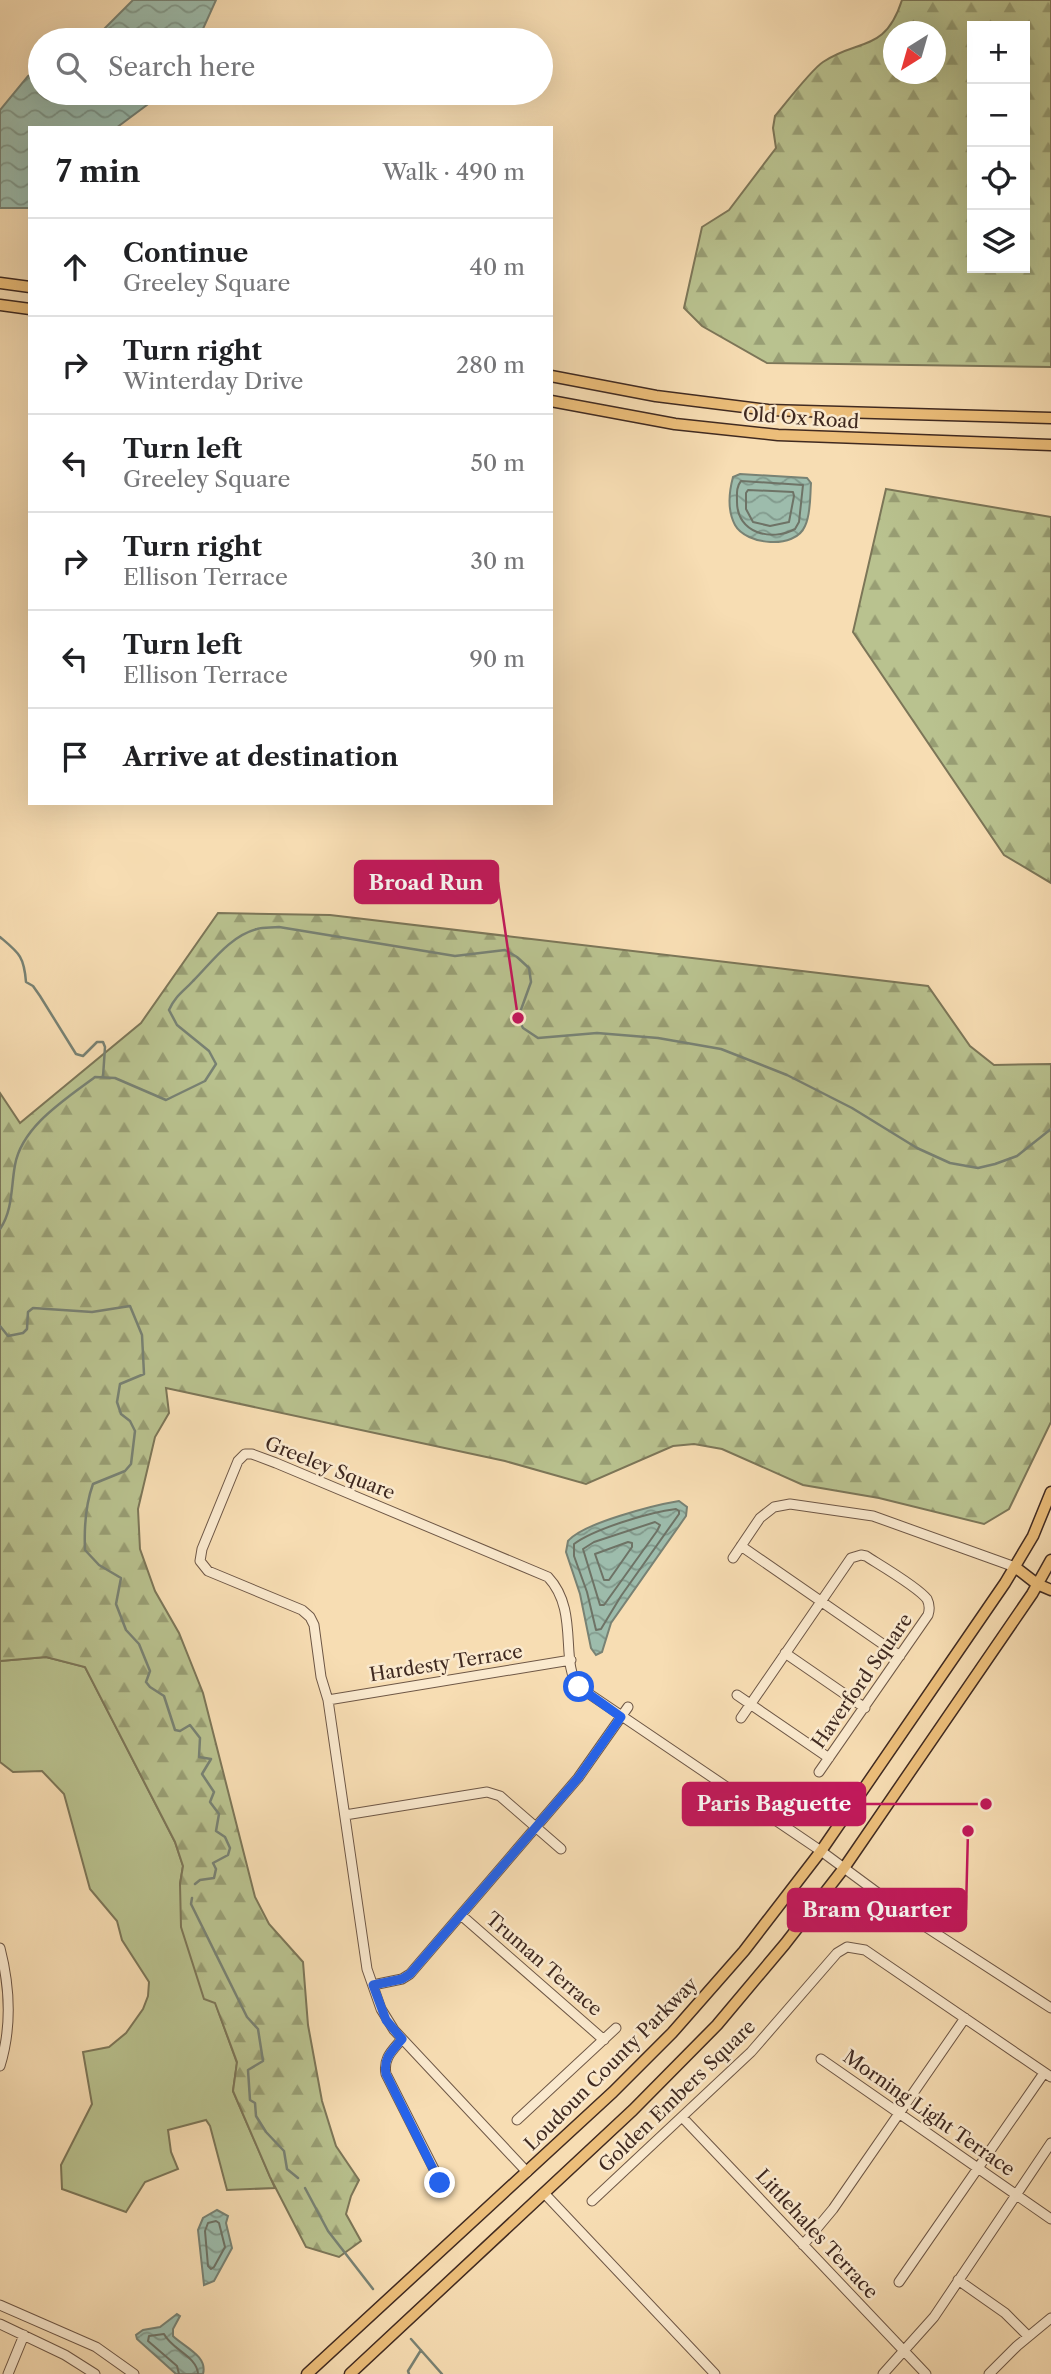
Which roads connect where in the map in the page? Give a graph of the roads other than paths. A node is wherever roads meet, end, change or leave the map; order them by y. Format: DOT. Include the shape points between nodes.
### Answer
graph roads {
  1 [pos="0,283"];
  2 [pos="28,288"];
  3 [pos="0,305"];
  4 [pos="28,309"];
  5 [pos="553,376"];
  6 [pos="553,401"];
  7 [pos="1051,418"];
  8 [pos="1051,445"];
  9 [pos="1051,1492"];
  10 [pos="741,1546"];
  11 [pos="733,1558"];
  12 [pos="1014,1567"];
  13 [pos="1049,1567"];
  14 [pos="1037,1584"];
  15 [pos="1051,1590"];
  16 [pos="821,1601"];
  17 [pos="785,1653"];
  18 [pos="900,1656"];
  19 [pos="570,1660"];
  20 [pos="737,1695"];
  21 [pos="328,1700"];
  22 [pos="750,1704"];
  23 [pos="628,1707"];
  24 [pos="865,1708"];
  25 [pos="621,1717"];
  26 [pos="741,1718"];
  27 [pos="830,1758"];
  28 [pos="819,1772"];
  29 [pos="345,1815"];
  30 [pos="536,1827"];
  31 [pos="561,1849"];
  32 [pos="821,1851"];
  33 [pos="844,1868"];
  34 [pos="461,1915"];
  35 [pos="0,1948"];
  36 [pos="373,1985"];
  37 [pos="1051,2008"];
  38 [pos="965,2018"];
  39 [pos="616,2028"];
  40 [pos="402,2039"];
  41 [pos="604,2040"];
  42 [pos="821,2059"];
  43 [pos="0,2066"];
  44 [pos="1048,2075"];
  45 [pos="898,2114"];
  46 [pos="683,2118"];
  47 [pos="517,2120"];
  48 [pos="1051,2143"];
  49 [pos="978,2168"];
  50 [pos="527,2172"];
  51 [pos="440,2183"];
  52 [pos="544,2193"];
  53 [pos="1016,2194"];
  54 [pos="592,2202"];
  55 [pos="1051,2219"];
  56 [pos="803,2245"];
  57 [pos="958,2280"];
  58 [pos="899,2282"];
  59 [pos="0,2305"];
  60 [pos="1051,2318"];
  61 [pos="0,2324"];
  62 [pos="24,2334"];
  63 [pos="1028,2336"];
  64 [pos="904,2353"];
  65 [pos="8,2374"];
  66 [pos="95,2374"];
  67 [pos="134,2374"];
  68 [pos="307,2374"];
  69 [pos="350,2374"];
  70 [pos="715,2374"];
  71 [pos="883,2374"];
  72 [pos="926,2374"];
  73 [pos="989,2374"];
  1 -- 2 [label="main road"];
  3 -- 4 [label="main road"];
  5 -- 7 [label="main road, Old Ox Road" via="668,398 768,410"];
  6 -- 8 [label="main road, Old Ox Road" via="675,424 778,435"];
  9 -- 12 [label="main road, Loudoun County Parkway"];
  10 -- 11 [label="street"];
  10 -- 12 [label="street" via="760,1518 775,1507 790,1504 873,1516"];
  10 -- 16 [label="street"];
  12 -- 13 [label="main road"];
  12 -- 14 [label="main road"];
  12 -- 32 [label="main road, Loudoun County Parkway"];
  13 -- 14 [label="main road"];
  14 -- 15 [label="main road"];
  14 -- 33 [label="main road"];
  16 -- 17 [label="street, Haverford Square"];
  16 -- 18 [label="street"];
  16 -- 18 [label="street, Haverford Square" via="856,1556 866,1556 898,1577 925,1597 930,1609"];
  17 -- 22 [label="street, Haverford Square"];
  17 -- 24 [label="street"];
  18 -- 24 [label="street, Haverford Square"];
  19 -- 21 [label="street, Hardesty Terrace"];
  19 -- 21 [label="street, Greeley Square" via="566,1612 548,1577 245,1454 238,1461 200,1561 208,1571 310,1617"];
  19 -- 25 [label="street, Greeley Square" via="579,1687"];
  20 -- 22 [label="street"];
  21 -- 29 [label="street, Greeley Square"];
  22 -- 26 [label="street, Haverford Square"];
  22 -- 27 [label="street"];
  23 -- 25 [label="street"];
  24 -- 27 [label="street, Haverford Square"];
  25 -- 30 [label="street"];
  25 -- 32 [label="street, Greeley Square"];
  27 -- 28 [label="street, Haverford Square"];
  29 -- 30 [label="street" via="487,1792 500,1796"];
  29 -- 36 [label="street, Greeley Square"];
  30 -- 31 [label="street"];
  30 -- 34 [label="street"];
  32 -- 33 [label="street, Greeley Square"];
  32 -- 50 [label="main road, Loudoun County Parkway" via="700,2003"];
  33 -- 37 [label="street, Greeley Square"];
  33 -- 52 [label="main road" via="702,2041"];
  34 -- 36 [label="street" via="410,1974"];
  34 -- 41 [label="street, Truman Terrace"];
  35 -- 43 [label="street" via="8,1981 9,2016"];
  36 -- 40 [label="street, Greeley Square" via="386,2020"];
  38 -- 44 [label="street, Golden Embers Square"];
  38 -- 45 [label="street"];
  38 -- 46 [label="street, Golden Embers Square" via="865,1950 847,1947 837,1952 751,2052"];
  39 -- 41 [label="street"];
  40 -- 50 [label="street, Greeley Square"];
  40 -- 51 [label="street" via="387,2057 386,2074"];
  41 -- 47 [label="street"];
  42 -- 45 [label="street, Morning Light Terrace"];
  44 -- 49 [label="street"];
  45 -- 49 [label="street, Morning Light Terrace"];
  45 -- 56 [label="street"];
  46 -- 54 [label="street, Golden Embers Square"];
  46 -- 56 [label="street, Littlehales Terrace"];
  48 -- 53 [label="street"];
  49 -- 53 [label="street, Morning Light Terrace"];
  49 -- 58 [label="street"];
  50 -- 68 [label="main road, Loudoun County Parkway"];
  52 -- 69 [label="main road"];
  52 -- 70 [label="street"];
  53 -- 55 [label="street, Morning Light Terrace"];
  53 -- 57 [label="street"];
  56 -- 64 [label="street, Littlehales Terrace"];
  57 -- 63 [label="street" via="1005,2313"];
  57 -- 64 [label="street"];
  59 -- 67 [label="street" via="96,2347"];
  60 -- 63 [label="street"];
  61 -- 62 [label="street"];
  62 -- 65 [label="street"];
  62 -- 66 [label="street"];
  63 -- 73 [label="street"];
  64 -- 71 [label="street"];
  64 -- 72 [label="street, Littlehales Terrace"];
}
